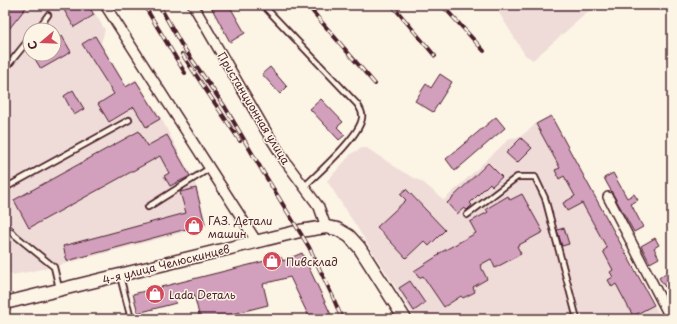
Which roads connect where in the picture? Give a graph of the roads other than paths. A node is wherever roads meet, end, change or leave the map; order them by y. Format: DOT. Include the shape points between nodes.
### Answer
graph roads {
  1 [pos="105,5"];
  2 [pos="193,5"];
  3 [pos="263,5"];
  4 [pos="48,15"];
  5 [pos="42,22"];
  6 [pos="22,48"];
  7 [pos="5,69"];
  8 [pos="129,120"];
  9 [pos="210,168"];
  10 [pos="304,187"];
  11 [pos="5,188"];
  12 [pos="608,197"];
  13 [pos="148,207"];
  14 [pos="467,215"];
  15 [pos="326,227"];
  16 [pos="11,232"];
  17 [pos="257,242"];
  18 [pos="119,275"];
  19 [pos="60,290"];
  20 [pos="5,303"];
  21 [pos="130,319"];
  22 [pos="405,319"];
  23 [pos="577,319"];
  24 [pos="671,319"];
  1 -- 9 [label="street"];
  2 -- 10 [label="street, Пристанционная улица" via="266,131"];
  3 -- 10 [label="lane" via="361,111 360,124 350,140"];
  4 -- 5 [label="lane"];
  6 -- 7 [label="lane"];
  8 -- 11 [label="lane"];
  9 -- 13 [label="lane"];
  9 -- 17 [label="street"];
  10 -- 15 [label="street, Пристанционная улица" via="319,206"];
  12 -- 24 [label="street"];
  14 -- 23 [label="lane" via="516,177 535,177 545,198"];
  15 -- 17 [label="main road, 4-я улица Челюскинцев"];
  15 -- 22 [label="main road" via="337,229 349,236 359,247"];
  16 -- 19 [label="lane" via="54,267"];
  17 -- 18 [label="main road, 4-я улица Челюскинцев"];
  18 -- 19 [label="main road, 4-я улица Челюскинцев"];
  18 -- 21 [label="lane"];
  19 -- 20 [label="main road, 4-я улица Челюскинцев"];
}
